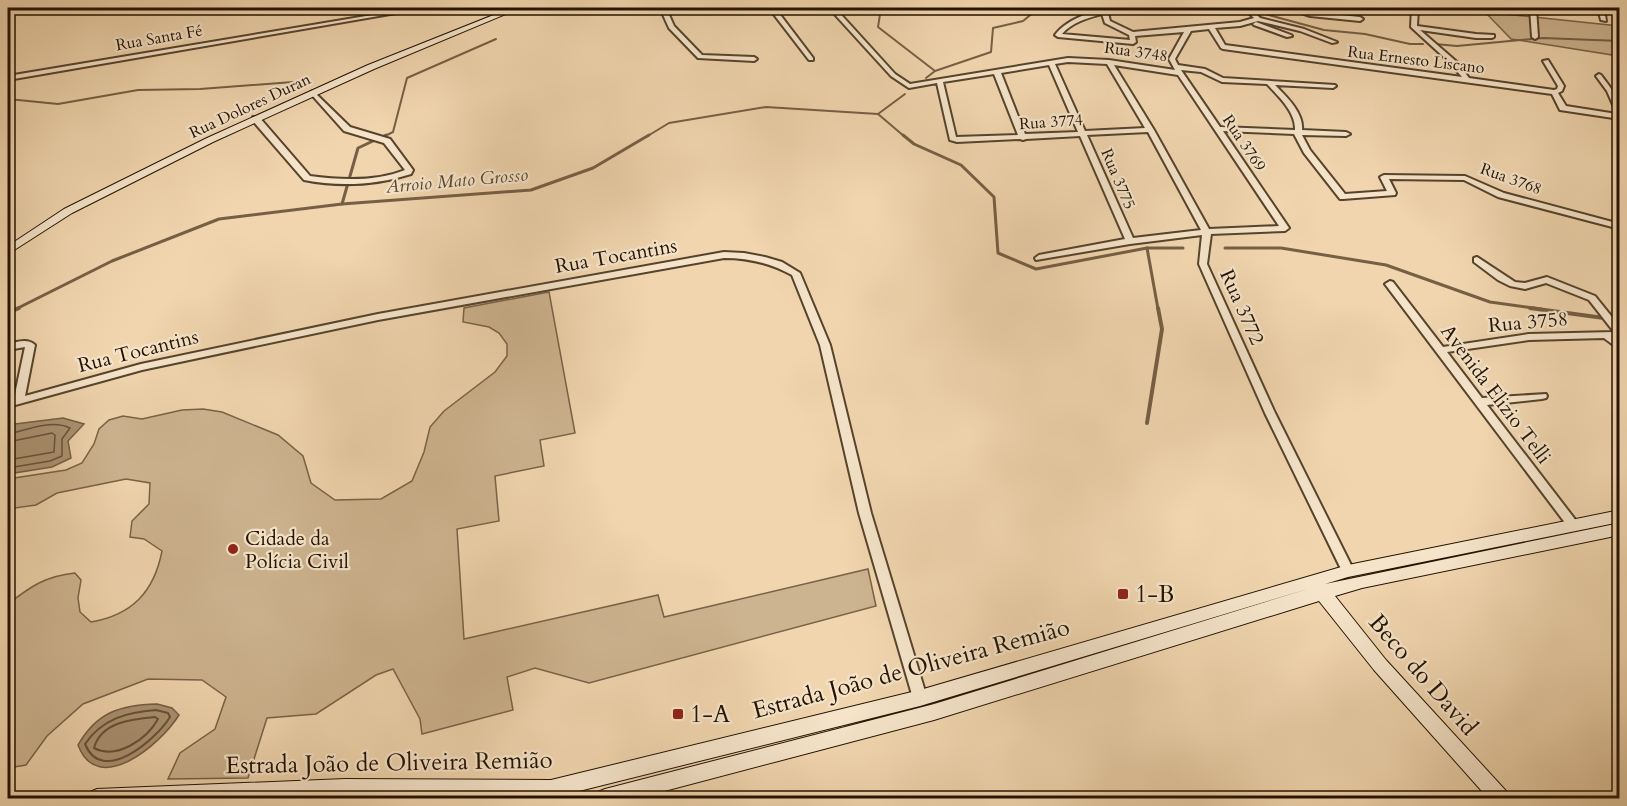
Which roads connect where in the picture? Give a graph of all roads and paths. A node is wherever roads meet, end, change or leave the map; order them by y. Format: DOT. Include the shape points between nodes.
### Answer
graph roads {
  1 [pos="13,8"];
  2 [pos="422,8"];
  3 [pos="516,8"];
  4 [pos="663,8"];
  5 [pos="771,8"];
  6 [pos="832,8"];
  7 [pos="1125,8"];
  8 [pos="1247,8"];
  9 [pos="1290,8"];
  10 [pos="1346,8"];
  11 [pos="1368,8"];
  12 [pos="1415,8"];
  13 [pos="1533,8"];
  14 [pos="1600,8"];
  15 [pos="8,11"];
  16 [pos="1105,12"];
  17 [pos="1300,12"];
  18 [pos="1360,19"];
  19 [pos="1254,20"];
  20 [pos="1604,20"];
  21 [pos="1211,27"];
  22 [pos="1414,27"];
  23 [pos="1188,30"];
  24 [pos="1357,30"];
  25 [pos="1132,34"];
  26 [pos="1289,36"];
  27 [pos="1492,36"];
  28 [pos="1535,37"];
  29 [pos="1334,42"];
  30 [pos="754,59"];
  31 [pos="811,59"];
  32 [pos="1546,61"];
  33 [pos="1109,62"];
  34 [pos="1051,63"];
  35 [pos="1178,70"];
  36 [pos="997,72"];
  37 [pos="1599,76"];
  38 [pos="8,78"];
  39 [pos="1467,80"];
  40 [pos="940,82"];
  41 [pos="1269,83"];
  42 [pos="1333,86"];
  43 [pos="1554,92"];
  44 [pos="313,93"];
  45 [pos="1620,115"];
  46 [pos="256,119"];
  47 [pos="1218,129"];
  48 [pos="1150,130"];
  49 [pos="1299,130"];
  50 [pos="1084,133"];
  51 [pos="1346,134"];
  52 [pos="1023,138"];
  53 [pos="1620,227"];
  54 [pos="1206,232"];
  55 [pos="1130,241"];
  56 [pos="8,251"];
  57 [pos="1039,258"];
  58 [pos="1477,260"];
  59 [pos="1390,284"];
  60 [pos="1620,334"];
  61 [pos="1606,335"];
  62 [pos="8,347"];
  63 [pos="1620,347"];
  64 [pos="1441,350"];
  65 [pos="1542,396"];
  66 [pos="19,401"];
  67 [pos="1479,402"];
  68 [pos="8,404"];
  69 [pos="1620,516"];
  70 [pos="1573,525"];
  71 [pos="1620,529"];
  72 [pos="1348,571"];
  73 [pos="1317,586"];
  74 [pos="921,698"];
  75 [pos="97,798"];
  76 [pos="606,798"];
  77 [pos="1500,798"];
  1 -- 15 [label="main road"];
  2 -- 38 [label="street, Rua Santa Fé"];
  3 -- 44 [label="main road, Rua Dolores Duran"];
  4 -- 30 [label="street" via="671,27 700,57"];
  5 -- 31 [label="street"];
  6 -- 40 [label="street, Rua 3748" via="904,84"];
  7 -- 16 [label="street"];
  8 -- 19 [label="street"];
  9 -- 17 [label="street"];
  10 -- 11 [label="street"];
  10 -- 17 [label="street"];
  10 -- 18 [label="street"];
  12 -- 22 [label="street"];
  13 -- 28 [label="street"];
  14 -- 20 [label="street"];
  16 -- 25 [label="street" via="1107,22"];
  16 -- 25 [label="street" via="1081,19 1057,34 1133,42"];
  17 -- 18 [label="street"];
  18 -- 24 [label="street"];
  19 -- 21 [label="street"];
  19 -- 26 [label="street"];
  19 -- 29 [label="street" via="1302,30"];
  21 -- 23 [label="street"];
  21 -- 39 [label="street, Rua Ernesto Liscano" via="1223,47"];
  22 -- 27 [label="street"];
  22 -- 39 [label="street" via="1459,65"];
  23 -- 25 [label="street"];
  23 -- 35 [label="street" via="1172,59"];
  32 -- 43 [label="street" via="1561,86"];
  33 -- 34 [label="street, Rua 3748" via="1088,59"];
  33 -- 35 [label="street, Rua 3748"];
  33 -- 48 [label="street"];
  34 -- 36 [label="street, Rua 3748"];
  34 -- 50 [label="street, Rua 3775"];
  35 -- 41 [label="street, Rua 3748" via="1203,70 1222,80"];
  35 -- 47 [label="street, Rua 3769"];
  36 -- 40 [label="street, Rua 3748"];
  36 -- 52 [label="street"];
  37 -- 45 [label="street"];
  39 -- 43 [label="street, Rua Ernesto Liscano"];
  40 -- 52 [label="street, Rua 3774" via="954,139"];
  41 -- 42 [label="street, Rua 3748"];
  41 -- 49 [label="street" via="1288,103"];
  43 -- 45 [label="street" via="1563,108"];
  44 -- 46 [label="main road, Rua Dolores Duran"];
  44 -- 46 [label="street" via="347,129 387,141 408,172 373,179 307,178"];
  46 -- 56 [label="main road, Rua Dolores Duran" via="68,212"];
  47 -- 49 [label="street"];
  47 -- 54 [label="street, Rua 3769" via="1285,228"];
  48 -- 50 [label="street, Rua 3774"];
  48 -- 54 [label="street"];
  49 -- 51 [label="street"];
  49 -- 53 [label="street, Rua 3768" via="1307,151 1343,197 1392,193 1384,177 1465,178 1502,195"];
  50 -- 52 [label="street, Rua 3774"];
  50 -- 55 [label="street, Rua 3775"];
  54 -- 55 [label="street"];
  54 -- 72 [label="street, Rua 3772" via="1209,242 1203,264 1270,413"];
  55 -- 57 [label="street"];
  58 -- 60 [label="street" via="1514,284 1525,286 1547,280 1592,298"];
  59 -- 64 [label="street, Avenida Elizio Telli"];
  60 -- 61 [label="street, Rua 3758"];
  61 -- 63 [label="street"];
  61 -- 64 [label="street, Rua 3758" via="1529,337"];
  62 -- 66 [label="street" via="30,345"];
  64 -- 67 [label="street, Avenida Elizio Telli"];
  65 -- 67 [label="street"];
  66 -- 68 [label="street, Rua Tocantins"];
  66 -- 74 [label="street, Rua Tocantins" via="141,367 378,317 724,255 766,259 796,273 825,345 865,513"];
  67 -- 70 [label="street, Avenida Elizio Telli"];
  69 -- 70 [label="main road, Estrada João de Oliveira Remião"];
  70 -- 72 [label="main road, Estrada João de Oliveira Remião"];
  71 -- 73 [label="main road, Estrada João de Oliveira Remião" via="1362,582"];
  72 -- 73 [label="main road, Estrada João de Oliveira Remião"];
  73 -- 74 [label="main road, Estrada João de Oliveira Remião"];
  73 -- 76 [label="main road, Estrada João de Oliveira Remião" via="934,712"];
  73 -- 77 [label="main road, Beco do David" via="1380,665"];
  74 -- 75 [label="main road, Estrada João de Oliveira Remião" via="551,789 345,788"];
}
